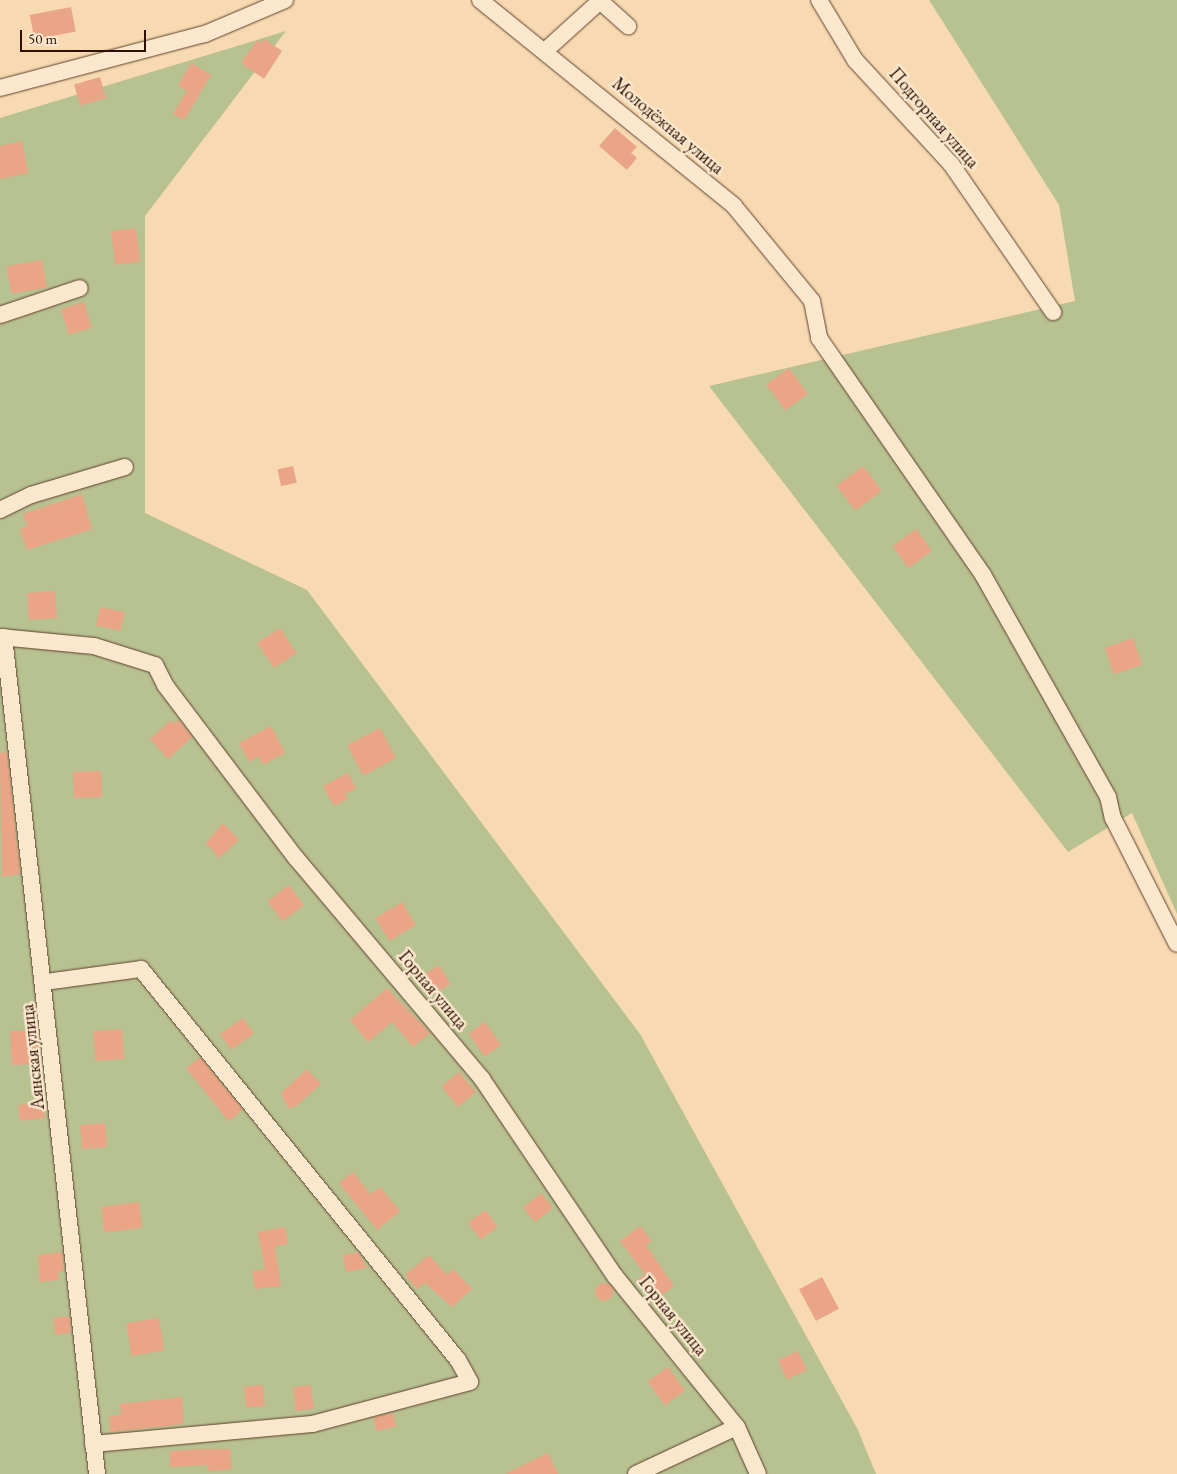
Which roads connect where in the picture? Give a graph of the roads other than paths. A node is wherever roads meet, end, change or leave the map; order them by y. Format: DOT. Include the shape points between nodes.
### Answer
graph roads {
  1 [pos="284,0"];
  2 [pos="480,0"];
  3 [pos="819,0"];
  4 [pos="599,1"];
  5 [pos="628,26"];
  6 [pos="546,50"];
  7 [pos="0,88"];
  8 [pos="80,288"];
  9 [pos="1053,312"];
  10 [pos="0,315"];
  11 [pos="125,467"];
  12 [pos="0,510"];
  13 [pos="2,637"];
  14 [pos="1177,944"];
  15 [pos="45,982"];
  16 [pos="737,1427"];
  17 [pos="93,1444"];
  18 [pos="97,1474"];
  19 [pos="636,1474"];
  20 [pos="758,1474"];
  1 -- 7 [label="street" via="205,34"];
  2 -- 6 [label="street, Молодёжная улица"];
  3 -- 9 [label="street, Подгорная улица" via="855,60 951,164"];
  4 -- 5 [label="street"];
  4 -- 6 [label="street"];
  6 -- 14 [label="street, Молодёжная улица" via="734,206 812,301 819,338 988,584 1108,798 1113,818"];
  8 -- 10 [label="street"];
  11 -- 12 [label="street" via="31,496"];
  13 -- 15 [label="street, Аянская улица"];
  13 -- 16 [label="street, Горная улица" via="94,646 155,665 165,685 296,858 482,1079 615,1276"];
  15 -- 17 [label="street, Аянская улица"];
  15 -- 17 [label="street" via="141,969 458,1360 470,1382 312,1424"];
  16 -- 19 [label="street"];
  16 -- 20 [label="street, Горная улица"];
  17 -- 18 [label="street, Аянская улица"];
}
